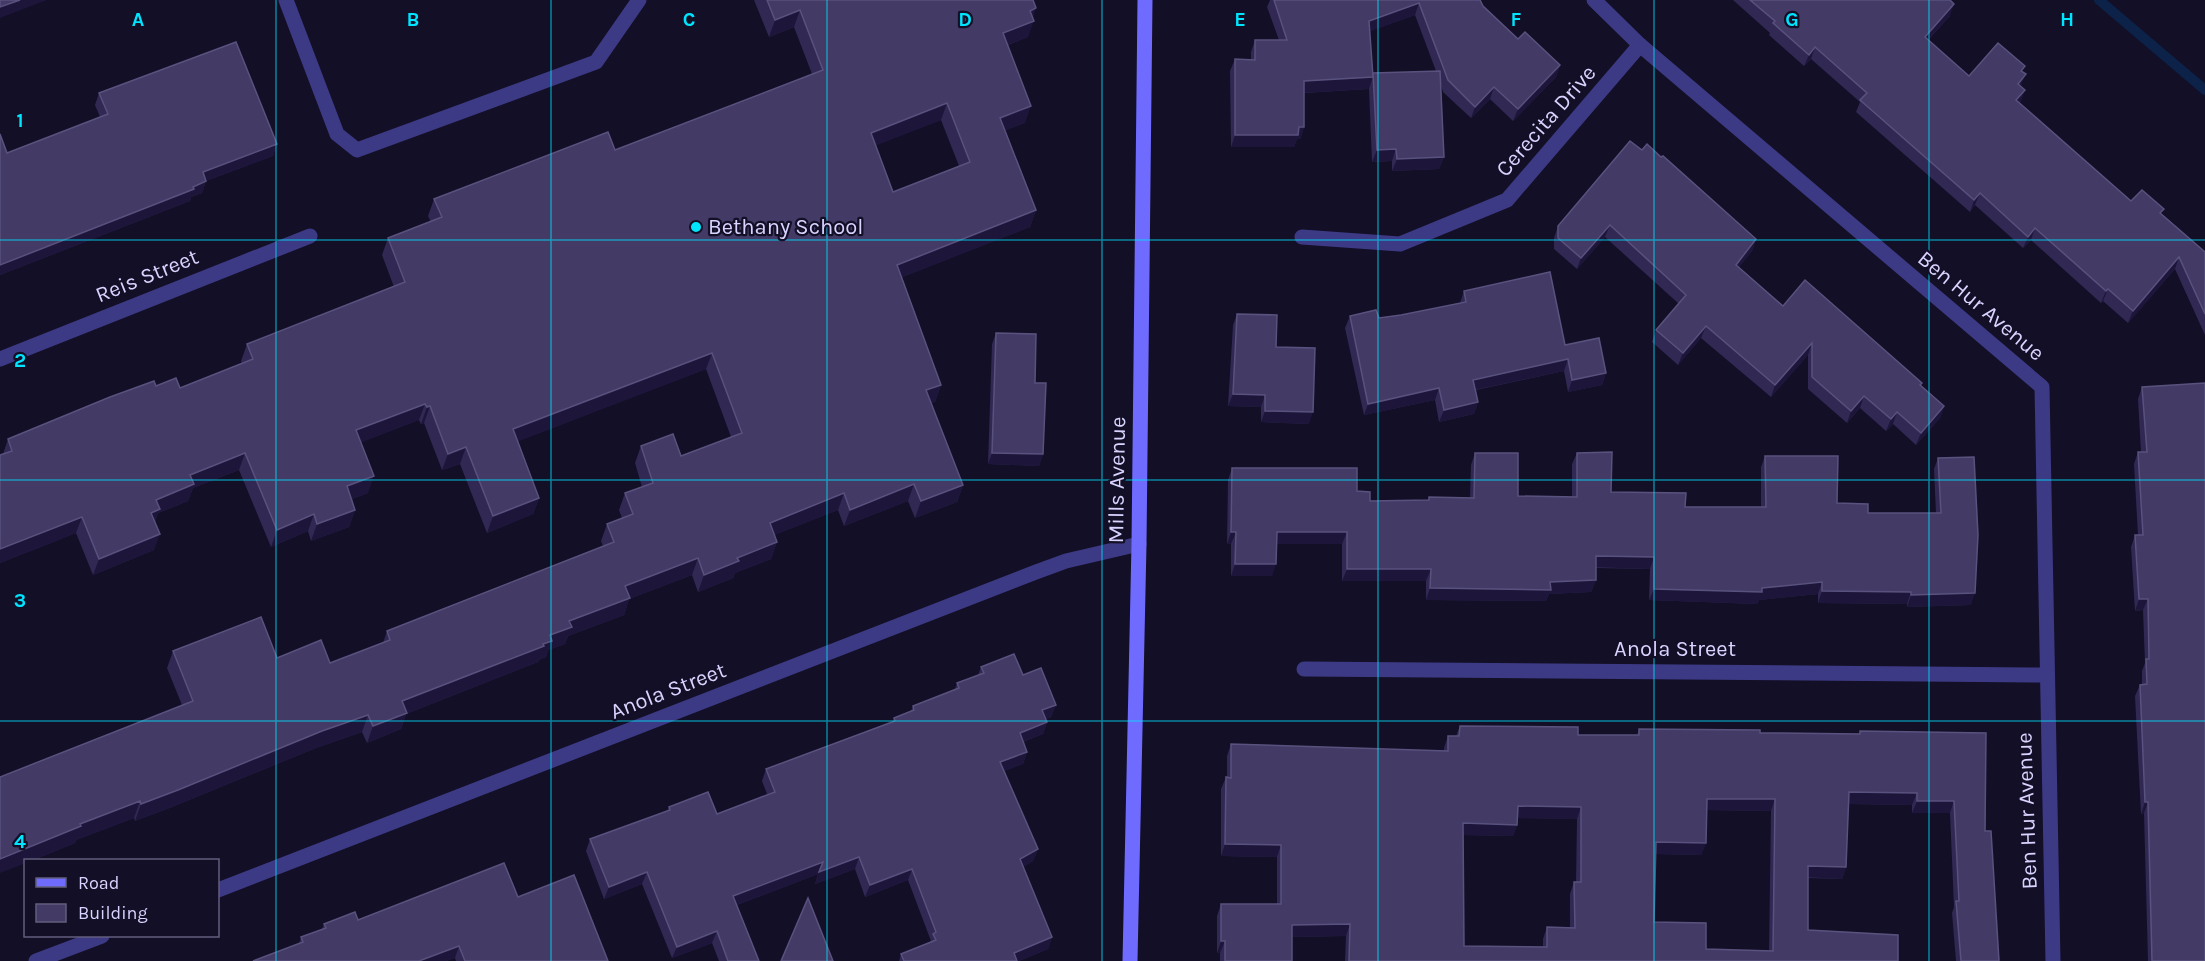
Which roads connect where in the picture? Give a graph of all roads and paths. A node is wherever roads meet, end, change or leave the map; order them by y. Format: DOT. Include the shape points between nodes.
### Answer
graph roads {
  1 [pos="286,0"];
  2 [pos="639,0"];
  3 [pos="1145,0"];
  4 [pos="1594,0"];
  5 [pos="1640,45"];
  6 [pos="310,236"];
  7 [pos="1302,237"];
  8 [pos="0,359"];
  9 [pos="1139,544"];
  10 [pos="1304,669"];
  11 [pos="2046,675"];
  12 [pos="219,890"];
  13 [pos="99,937"];
  14 [pos="36,961"];
  15 [pos="1130,961"];
  16 [pos="2054,961"];
  1 -- 2 [label="street" via="337,134 357,150 596,62"];
  3 -- 9 [label="main road, Mills Avenue"];
  4 -- 5 [label="street, Ben Hur Avenue"];
  5 -- 7 [label="street, Cerecita Drive" via="1507,200 1400,244"];
  5 -- 11 [label="street, Ben Hur Avenue" via="2042,387"];
  6 -- 8 [label="street, Reis Street"];
  9 -- 12 [label="street, Anola Street" via="1036,572"];
  9 -- 15 [label="main road, Mills Avenue"];
  10 -- 11 [label="street, Anola Street"];
  11 -- 16 [label="street, Ben Hur Avenue"];
  13 -- 14 [label="street"];
}
